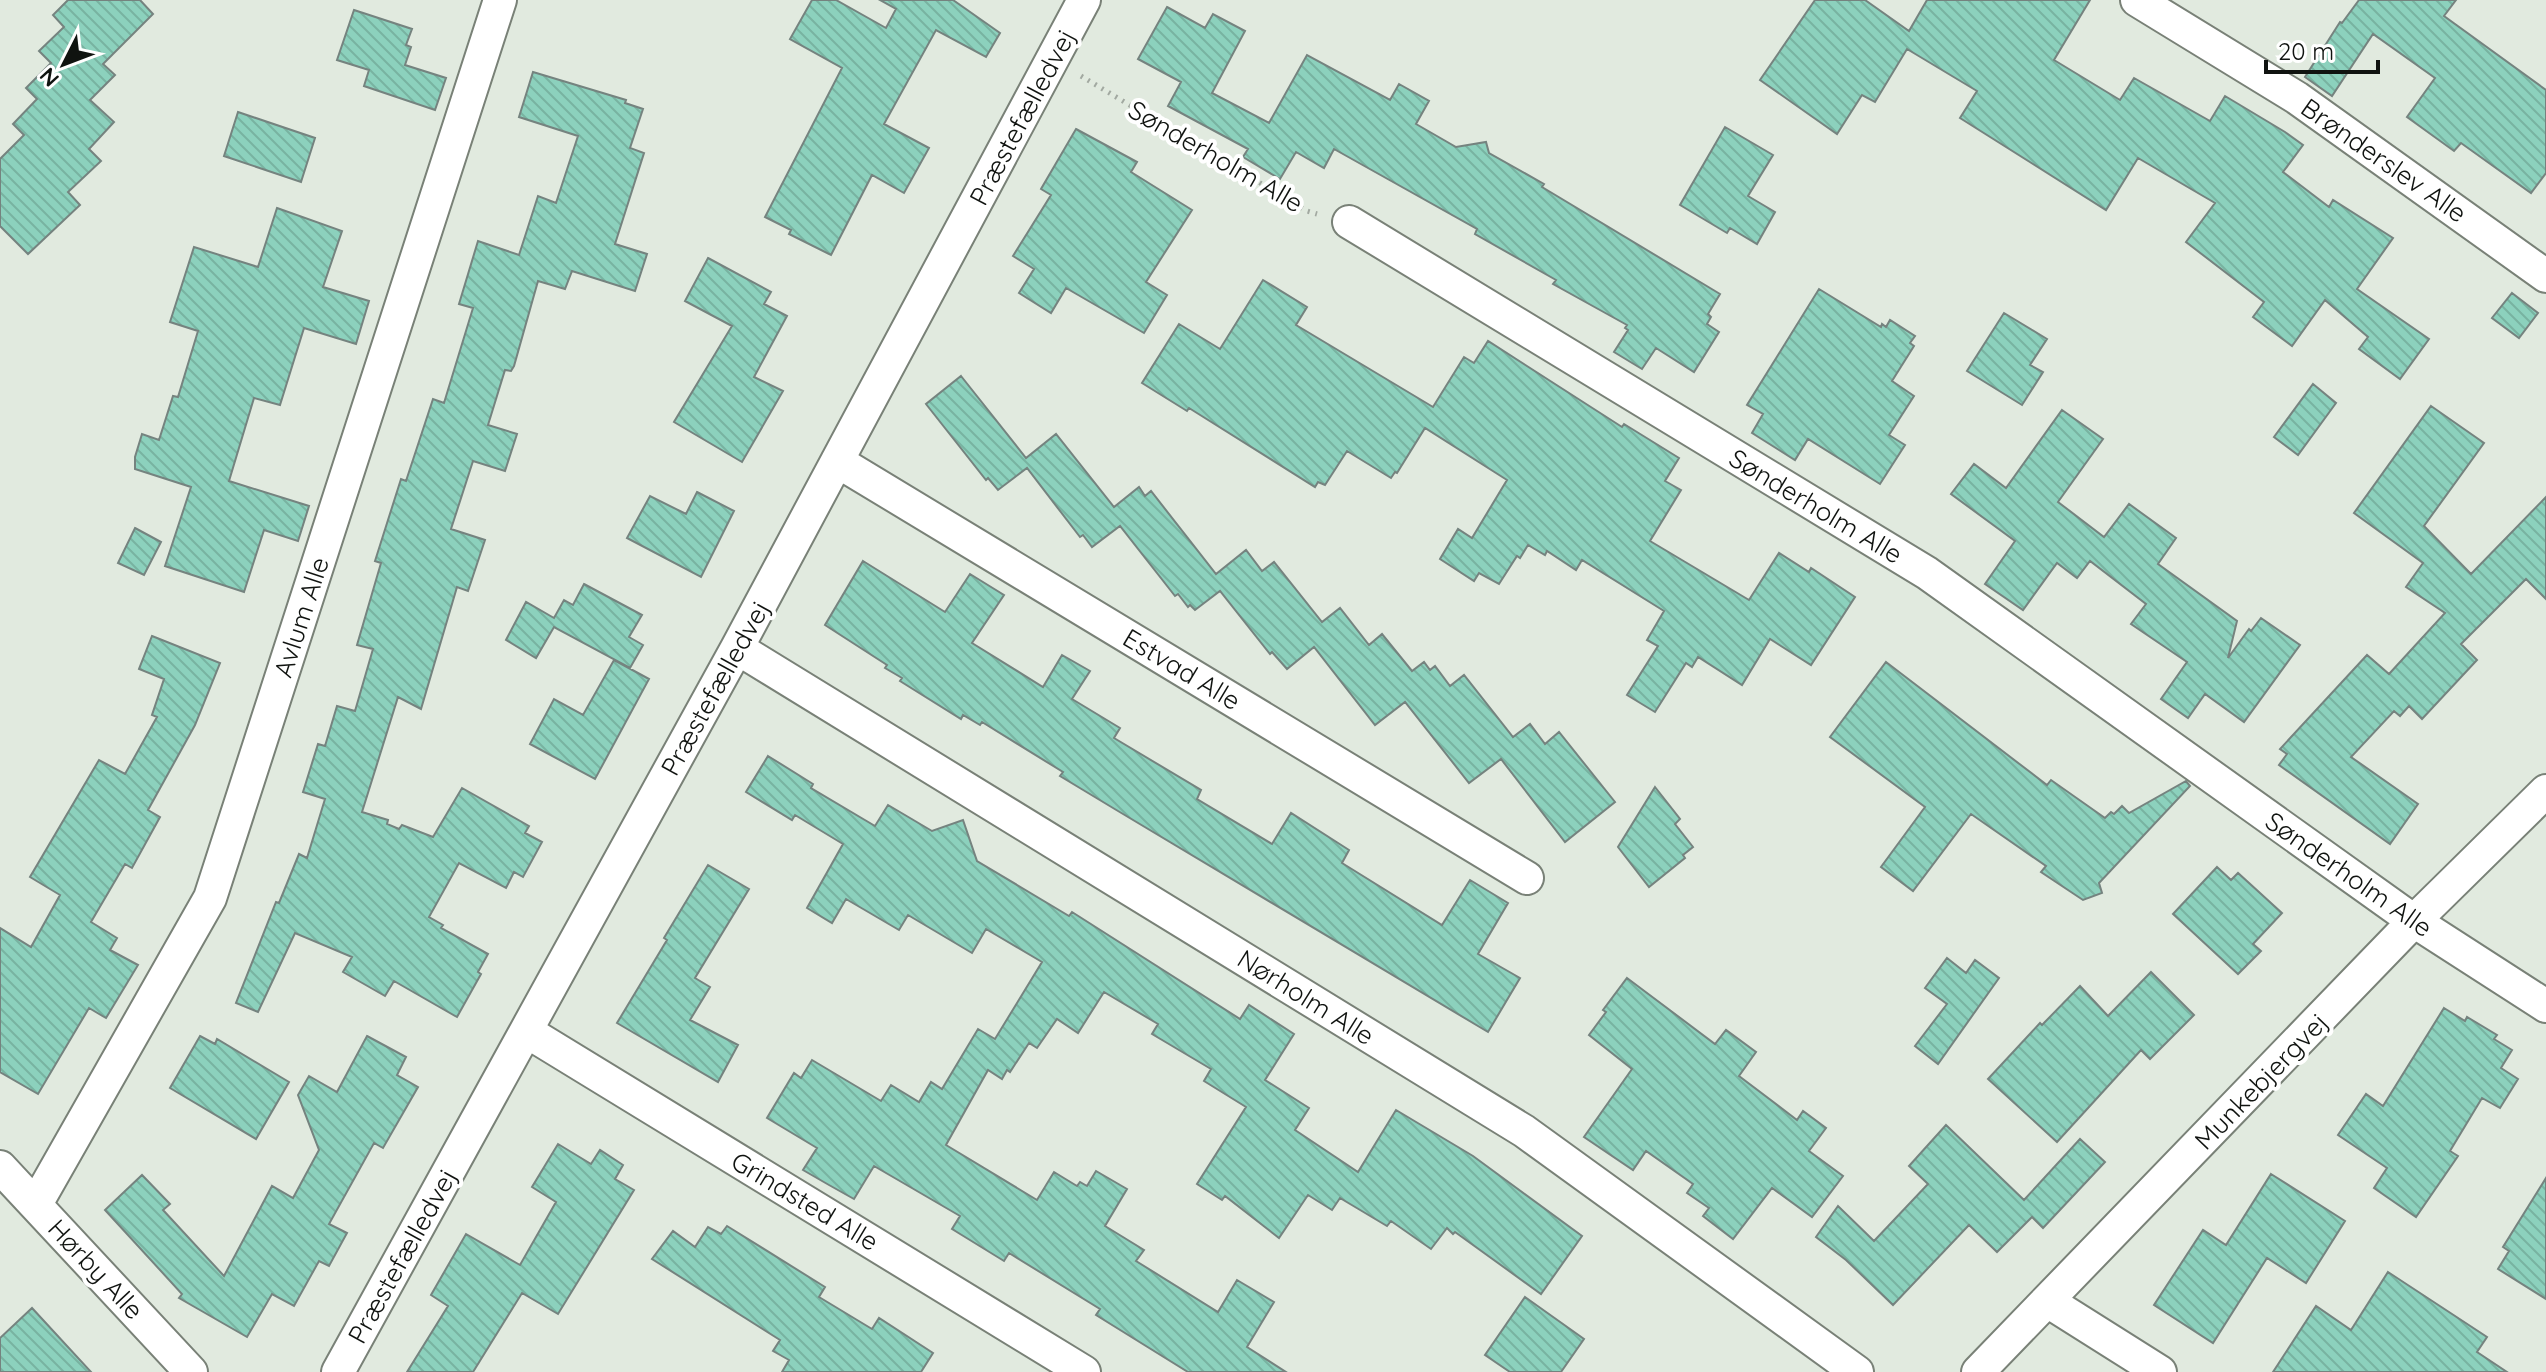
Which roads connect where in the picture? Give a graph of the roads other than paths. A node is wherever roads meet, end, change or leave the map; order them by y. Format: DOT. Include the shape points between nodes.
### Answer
graph roads {
  1 [pos="500,0"];
  2 [pos="1084,0"];
  3 [pos="2137,0"];
  4 [pos="1349,222"];
  5 [pos="2546,276"];
  6 [pos="837,461"];
  7 [pos="737,648"];
  8 [pos="2546,791"];
  9 [pos="1527,878"];
  10 [pos="2414,921"];
  11 [pos="2546,1006"];
  12 [pos="526,1031"];
  13 [pos="0,1167"];
  14 [pos="36,1204"];
  15 [pos="2049,1302"];
  16 [pos="191,1372"];
  17 [pos="338,1372"];
  18 [pos="1084,1372"];
  19 [pos="1857,1372"];
  20 [pos="1978,1372"];
  21 [pos="2160,1372"];
  1 -- 14 [label="street, Avlum Alle" via="210,898"];
  2 -- 6 [label="street, Præstefælledvej"];
  3 -- 5 [label="street, Brønderslev Alle" via="2297,98"];
  4 -- 10 [label="street, Sønderholm Alle" via="1927,573"];
  6 -- 7 [label="street, Præstefælledvej"];
  6 -- 9 [label="street, Estvad Alle"];
  7 -- 12 [label="street, Præstefælledvej"];
  7 -- 19 [label="street, Nørholm Alle" via="1524,1131"];
  8 -- 10 [label="street, Munkebjergvej"];
  10 -- 11 [label="street, Sønderholm Alle"];
  10 -- 15 [label="street, Munkebjergvej"];
  12 -- 17 [label="street, Præstefælledvej"];
  12 -- 18 [label="street, Grindsted Alle"];
  13 -- 14 [label="street, Hørby Alle"];
  14 -- 16 [label="street, Hørby Alle"];
  15 -- 20 [label="street, Munkebjergvej"];
  15 -- 21 [label="street"];
}
